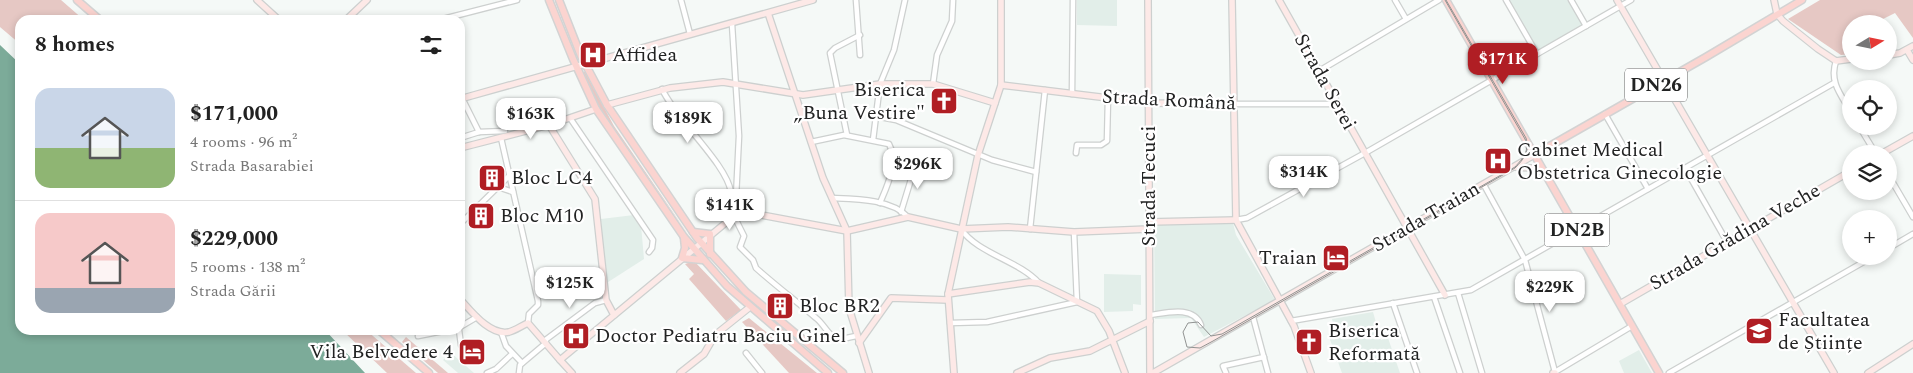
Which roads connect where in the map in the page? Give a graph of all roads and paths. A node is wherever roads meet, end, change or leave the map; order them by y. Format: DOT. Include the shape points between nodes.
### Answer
graph roads {
  1 [pos="77,0"];
  2 [pos="257,0"];
  3 [pos="368,0"];
  4 [pos="517,0"];
  5 [pos="549,0"];
  6 [pos="559,0"];
  7 [pos="681,0"];
  8 [pos="813,0"];
  9 [pos="856,0"];
  10 [pos="905,0"];
  11 [pos="953,0"];
  12 [pos="1001,0"];
  13 [pos="1073,0"];
  14 [pos="1148,0"];
  15 [pos="1232,0"];
  16 [pos="1279,0"];
  17 [pos="1395,0"];
  18 [pos="1439,0"];
  19 [pos="1446,0"];
  20 [pos="1506,0"];
  21 [pos="1570,0"];
  22 [pos="1617,0"];
  23 [pos="1631,0"];
  24 [pos="1774,0"];
  25 [pos="1802,0"];
  26 [pos="1620,6"];
  27 [pos="768,13"];
  28 [pos="1777,14"];
  29 [pos="94,15"];
  30 [pos="274,15"];
  31 [pos="354,15"];
  32 [pos="458,15"];
  33 [pos="1406,19"];
  34 [pos="732,24"];
  35 [pos="1586,26"];
  36 [pos="690,34"];
  37 [pos="860,35"];
  38 [pos="1910,48"];
  39 [pos="1898,52"];
  40 [pos="1537,54"];
  41 [pos="860,56"];
  42 [pos="1842,60"];
  43 [pos="1913,60"];
  44 [pos="1836,61"];
  45 [pos="585,64"];
  46 [pos="576,66"];
  47 [pos="1319,71"];
  48 [pos="1492,80"];
  49 [pos="1664,81"];
  50 [pos="736,83"];
  51 [pos="1834,83"];
  52 [pos="880,84"];
  53 [pos="933,84"];
  54 [pos="1000,85"];
  55 [pos="662,90"];
  56 [pos="1045,90"];
  57 [pos="795,92"];
  58 [pos="840,92"];
  59 [pos="1072,94"];
  60 [pos="1842,97"];
  61 [pos="465,98"];
  62 [pos="1108,98"];
  63 [pos="995,103"];
  64 [pos="1149,103"];
  65 [pos="1233,104"];
  66 [pos="1337,104"];
  67 [pos="465,106"];
  68 [pos="607,106"];
  69 [pos="596,109"];
  70 [pos="1605,114"];
  71 [pos="875,116"];
  72 [pos="570,118"];
  73 [pos="549,125"];
  74 [pos="505,131"];
  75 [pos="479,132"];
  76 [pos="847,135"];
  77 [pos="465,136"];
  78 [pos="1913,136"];
  79 [pos="501,138"];
  80 [pos="873,140"];
  81 [pos="811,142"];
  82 [pos="1897,145"];
  83 [pos="465,147"];
  84 [pos="1076,153"];
  85 [pos="1365,153"];
  86 [pos="978,155"];
  87 [pos="1534,155"];
  88 [pos="1707,155"];
  89 [pos="893,156"];
  90 [pos="916,163"];
  91 [pos="924,166"];
  92 [pos="1515,167"];
  93 [pos="1685,168"];
  94 [pos="1036,172"];
  95 [pos="1545,173"];
  96 [pos="510,175"];
  97 [pos="1842,176"];
  98 [pos="1484,185"];
  99 [pos="498,187"];
  100 [pos="1648,189"];
  101 [pos="1897,190"];
  102 [pos="513,192"];
  103 [pos="731,192"];
  104 [pos="832,198"];
  105 [pos="880,203"];
  106 [pos="736,212"];
  107 [pos="901,212"];
  108 [pos="908,217"];
  109 [pos="1913,218"];
  110 [pos="465,219"];
  111 [pos="1236,220"];
  112 [pos="1149,222"];
  113 [pos="1030,228"];
  114 [pos="1406,228"];
  115 [pos="961,229"];
  116 [pos="1576,229"];
  117 [pos="1750,229"];
  118 [pos="847,230"];
  119 [pos="1149,230"];
  120 [pos="692,231"];
  121 [pos="1074,232"];
  122 [pos="710,234"];
  123 [pos="1913,234"];
  124 [pos="684,237"];
  125 [pos="1727,242"];
  126 [pos="701,243"];
  127 [pos="1897,243"];
  128 [pos="693,249"];
  129 [pos="649,252"];
  130 [pos="710,255"];
  131 [pos="682,258"];
  132 [pos="702,260"];
  133 [pos="1524,260"];
  134 [pos="1858,265"];
  135 [pos="1039,283"];
  136 [pos="1458,294"];
  137 [pos="1445,295"];
  138 [pos="948,297"];
  139 [pos="1434,297"];
  140 [pos="606,300"];
  141 [pos="1077,302"];
  142 [pos="1279,302"];
  143 [pos="1793,302"];
  144 [pos="1393,303"];
  145 [pos="465,304"];
  146 [pos="1620,304"];
  147 [pos="750,307"];
  148 [pos="614,315"];
  149 [pos="477,317"];
  150 [pos="1253,317"];
  151 [pos="1150,318"];
  152 [pos="1291,321"];
  153 [pos="950,322"];
  154 [pos="528,323"];
  155 [pos="465,325"];
  156 [pos="1201,325"];
  157 [pos="1632,326"];
  158 [pos="501,332"];
  159 [pos="385,335"];
  160 [pos="423,335"];
  161 [pos="460,335"];
  162 [pos="418,336"];
  163 [pos="856,336"];
  164 [pos="1112,340"];
  165 [pos="545,342"];
  166 [pos="859,343"];
  167 [pos="461,344"];
  168 [pos="1913,344"];
  169 [pos="746,353"];
  170 [pos="512,354"];
  171 [pos="1264,357"];
  172 [pos="560,360"];
  173 [pos="522,364"];
  174 [pos="952,372"];
  175 [pos="429,373"];
  176 [pos="487,373"];
  177 [pos="519,373"];
  178 [pos="572,373"];
  179 [pos="680,373"];
  180 [pos="762,373"];
  181 [pos="828,373"];
  182 [pos="843,373"];
  183 [pos="869,373"];
  184 [pos="1017,373"];
  185 [pos="1125,373"];
  186 [pos="1152,373"];
  187 [pos="1226,373"];
  188 [pos="1268,373"];
  189 [pos="1311,373"];
  190 [pos="1417,373"];
  191 [pos="1460,373"];
  192 [pos="1482,373"];
  193 [pos="1554,373"];
  194 [pos="1658,373"];
  195 [pos="1669,373"];
  196 [pos="1834,373"];
  197 [pos="1868,373"];
  1 -- 29 [label="main road"];
  2 -- 30 [label="street"];
  3 -- 31 [label="street"];
  4 -- 32 [label="street"];
  5 -- 46 [label="main road"];
  6 -- 45 [label="main road"];
  7 -- 36 [label="street"];
  8 -- 27 [label="street"];
  9 -- 37 [label="street"];
  10 -- 52 [label="street" via="894,50"];
  11 -- 53 [label="street" via="952,21 937,54"];
  12 -- 54 [label="street"];
  13 -- 59 [label="street"];
  14 -- 64 [label="street, Strada Tecuci"];
  15 -- 65 [label="street"];
  16 -- 47 [label="street, Strada Serei"];
  17 -- 33 [label="street"];
  18 -- 33 [label="street"];
  19 -- 48 [label="main road, DN2B"];
  20 -- 40 [label="street"];
  21 -- 35 [label="street"];
  22 -- 26 [label="street"];
  23 -- 26 [label="street"];
  24 -- 28 [label="street"];
  25 -- 28 [label="main road, Strada Traian / DN26"];
  26 -- 35 [label="street"];
  26 -- 49 [label="street"];
  27 -- 34 [label="street"];
  27 -- 57 [label="street"];
  28 -- 44 [label="street" via="1782,22"];
  28 -- 49 [label="main road, Strada Traian / DN26"];
  33 -- 47 [label="street"];
  34 -- 36 [label="street"];
  34 -- 50 [label="street"];
  35 -- 40 [label="street"];
  36 -- 45 [label="street"];
  37 -- 41 [label="street"];
  37 -- 58 [label="street" via="830,54"];
  38 -- 39 [label="street"];
  38 -- 43 [label="street"];
  40 -- 48 [label="street"];
  42 -- 44 [label="street"];
  44 -- 51 [label="street"];
  45 -- 46 [label="street"];
  45 -- 68 [label="main road"];
  46 -- 61 [label="street"];
  46 -- 69 [label="main road"];
  47 -- 66 [label="street, Strada Serei"];
  48 -- 85 [label="street"];
  48 -- 87 [label="main road, DN2B"];
  49 -- 70 [label="main road, Strada Traian / DN26"];
  49 -- 88 [label="street"];
  50 -- 55 [label="street" via="718,82"];
  50 -- 57 [label="street"];
  50 -- 106 [label="street" via="740,150"];
  51 -- 60 [label="street"];
  51 -- 88 [label="street"];
  52 -- 53 [label="street"];
  52 -- 58 [label="street"];
  52 -- 71 [label="street"];
  53 -- 63 [label="street"];
  54 -- 56 [label="street, Strada Română"];
  54 -- 63 [label="street"];
  55 -- 68 [label="street"];
  55 -- 103 [label="street" via="672,108 726,176"];
  56 -- 59 [label="street, Strada Română"];
  56 -- 94 [label="street"];
  57 -- 58 [label="street" via="803,95"];
  57 -- 81 [label="street"];
  58 -- 76 [label="street"];
  59 -- 62 [label="street, Strada Română"];
  62 -- 64 [label="street, Strada Română"];
  62 -- 84 [label="street" via="1107,141 1101,145 1077,145"];
  63 -- 86 [label="street"];
  64 -- 65 [label="street, Strada Română"];
  64 -- 112 [label="street, Strada Tecuci"];
  65 -- 66 [label="street, Strada Română"];
  65 -- 111 [label="street"];
  66 -- 85 [label="street, Strada Serei"];
  67 -- 75 [label="street"];
  68 -- 120 [label="main road"];
  69 -- 72 [label="street"];
  69 -- 124 [label="main road"];
  70 -- 87 [label="main road, Strada Traian / DN26"];
  70 -- 100 [label="street"];
  71 -- 80 [label="street"];
  71 -- 86 [label="street" via="896,120"];
  72 -- 73 [label="street"];
  72 -- 129 [label="street" via="653,240"];
  73 -- 79 [label="street"];
  73 -- 140 [label="street" via="596,199"];
  74 -- 75 [label="street"];
  75 -- 77 [label="street"];
  76 -- 80 [label="street"];
  76 -- 81 [label="street"];
  78 -- 82 [label="street"];
  79 -- 83 [label="street"];
  79 -- 96 [label="street"];
  80 -- 89 [label="street" via="890,144"];
  81 -- 104 [label="street"];
  85 -- 111 [label="street" via="1247,218"];
  85 -- 114 [label="street, Strada Serei"];
  86 -- 94 [label="street"];
  86 -- 115 [label="street"];
  87 -- 92 [label="street, Strada Traian"];
  87 -- 95 [label="main road, DN2B"];
  88 -- 93 [label="street"];
  88 -- 117 [label="street"];
  89 -- 90 [label="street"];
  89 -- 105 [label="street" via="892,169"];
  90 -- 91 [label="street"];
  90 -- 107 [label="street"];
  92 -- 95 [label="street"];
  92 -- 98 [label="street, Strada Traian"];
  93 -- 100 [label="street"];
  93 -- 125 [label="street"];
  94 -- 113 [label="street"];
  95 -- 116 [label="main road, DN2B"];
  96 -- 99 [label="street"];
  96 -- 102 [label="street"];
  97 -- 117 [label="street, Strada Grădina Veche"];
  98 -- 114 [label="street, Strada Traian"];
  98 -- 133 [label="street"];
  99 -- 102 [label="street"];
  99 -- 110 [label="street"];
  100 -- 116 [label="street"];
  101 -- 109 [label="street"];
  102 -- 154 [label="street" via="538,301"];
  104 -- 105 [label="street"];
  104 -- 118 [label="street"];
  105 -- 107 [label="street"];
  106 -- 118 [label="street" via="752,212"];
  106 -- 122 [label="street"];
  106 -- 163 [label="street" via="736,222 744,236 740,247 756,268 818,319 835,339"];
  107 -- 108 [label="street"];
  108 -- 115 [label="street"];
  108 -- 118 [label="street"];
  111 -- 112 [label="street"];
  111 -- 142 [label="street"];
  112 -- 119 [label="street, Strada Tecuci"];
  113 -- 115 [label="street"];
  113 -- 121 [label="street"];
  114 -- 137 [label="street, Strada Serei"];
  114 -- 142 [label="street, Strada Traian"];
  115 -- 135 [label="street" via="970,239 1022,269"];
  115 -- 138 [label="street"];
  116 -- 133 [label="street"];
  116 -- 146 [label="main road, DN2B"];
  117 -- 125 [label="street, Strada Grădina Veche"];
  117 -- 143 [label="street"];
  118 -- 163 [label="street" via="848,300"];
  119 -- 121 [label="street"];
  119 -- 151 [label="street, Strada Tecuci"];
  120 -- 122 [label="main road"];
  120 -- 126 [label="main road"];
  121 -- 141 [label="street"];
  122 -- 126 [label="street"];
  122 -- 130 [label="main road"];
  123 -- 127 [label="street"];
  124 -- 128 [label="main road"];
  124 -- 131 [label="main road"];
  125 -- 146 [label="street, Strada Grădina Veche"];
  126 -- 128 [label="street"];
  126 -- 130 [label="main road"];
  128 -- 131 [label="street"];
  128 -- 132 [label="main road"];
  130 -- 182 [label="main road" via="760,304"];
  131 -- 132 [label="main road"];
  131 -- 148 [label="street"];
  132 -- 147 [label="main road"];
  133 -- 136 [label="street"];
  133 -- 193 [label="street"];
  134 -- 143 [label="street"];
  135 -- 138 [label="street"];
  135 -- 141 [label="street"];
  136 -- 137 [label="street"];
  136 -- 192 [label="street"];
  137 -- 139 [label="street"];
  138 -- 153 [label="street"];
  138 -- 166 [label="street" via="891,298"];
  139 -- 144 [label="street"];
  139 -- 191 [label="street"];
  140 -- 148 [label="street"];
  140 -- 165 [label="street" via="595,303"];
  141 -- 153 [label="street" via="987,322"];
  141 -- 164 [label="street" via="1097,311"];
  142 -- 150 [label="street, Strada Traian"];
  142 -- 152 [label="street"];
  143 -- 195 [label="street"];
  143 -- 196 [label="street"];
  144 -- 152 [label="street"];
  144 -- 190 [label="street"];
  145 -- 149 [label="street"];
  146 -- 157 [label="main road, DN2B"];
  147 -- 179 [label="street" via="715,335 704,354"];
  147 -- 181 [label="main road"];
  148 -- 172 [label="street"];
  149 -- 155 [label="street"];
  149 -- 158 [label="street"];
  150 -- 171 [label="street"];
  150 -- 186 [label="street, Strada Traian"];
  151 -- 156 [label="street" via="1191,313"];
  151 -- 164 [label="street"];
  151 -- 186 [label="street, Strada Tecuci"];
  152 -- 189 [label="street"];
  153 -- 174 [label="street"];
  154 -- 158 [label="street"];
  154 -- 165 [label="street"];
  157 -- 193 [label="street"];
  157 -- 194 [label="main road, DN2B"];
  158 -- 170 [label="street"];
  159 -- 175 [label="main road"];
  160 -- 162 [label="street"];
  161 -- 167 [label="street"];
  163 -- 166 [label="street"];
  164 -- 184 [label="street" via="1084,353 1050,358"];
  164 -- 185 [label="street"];
  165 -- 172 [label="street"];
  165 -- 173 [label="street"];
  166 -- 183 [label="street"];
  168 -- 197 [label="street"];
  169 -- 180 [label="street"];
  170 -- 173 [label="street"];
  170 -- 176 [label="street"];
  171 -- 187 [label="street" via="1223,366"];
  171 -- 188 [label="street"];
  172 -- 178 [label="street"];
  173 -- 177 [label="street"];
}
